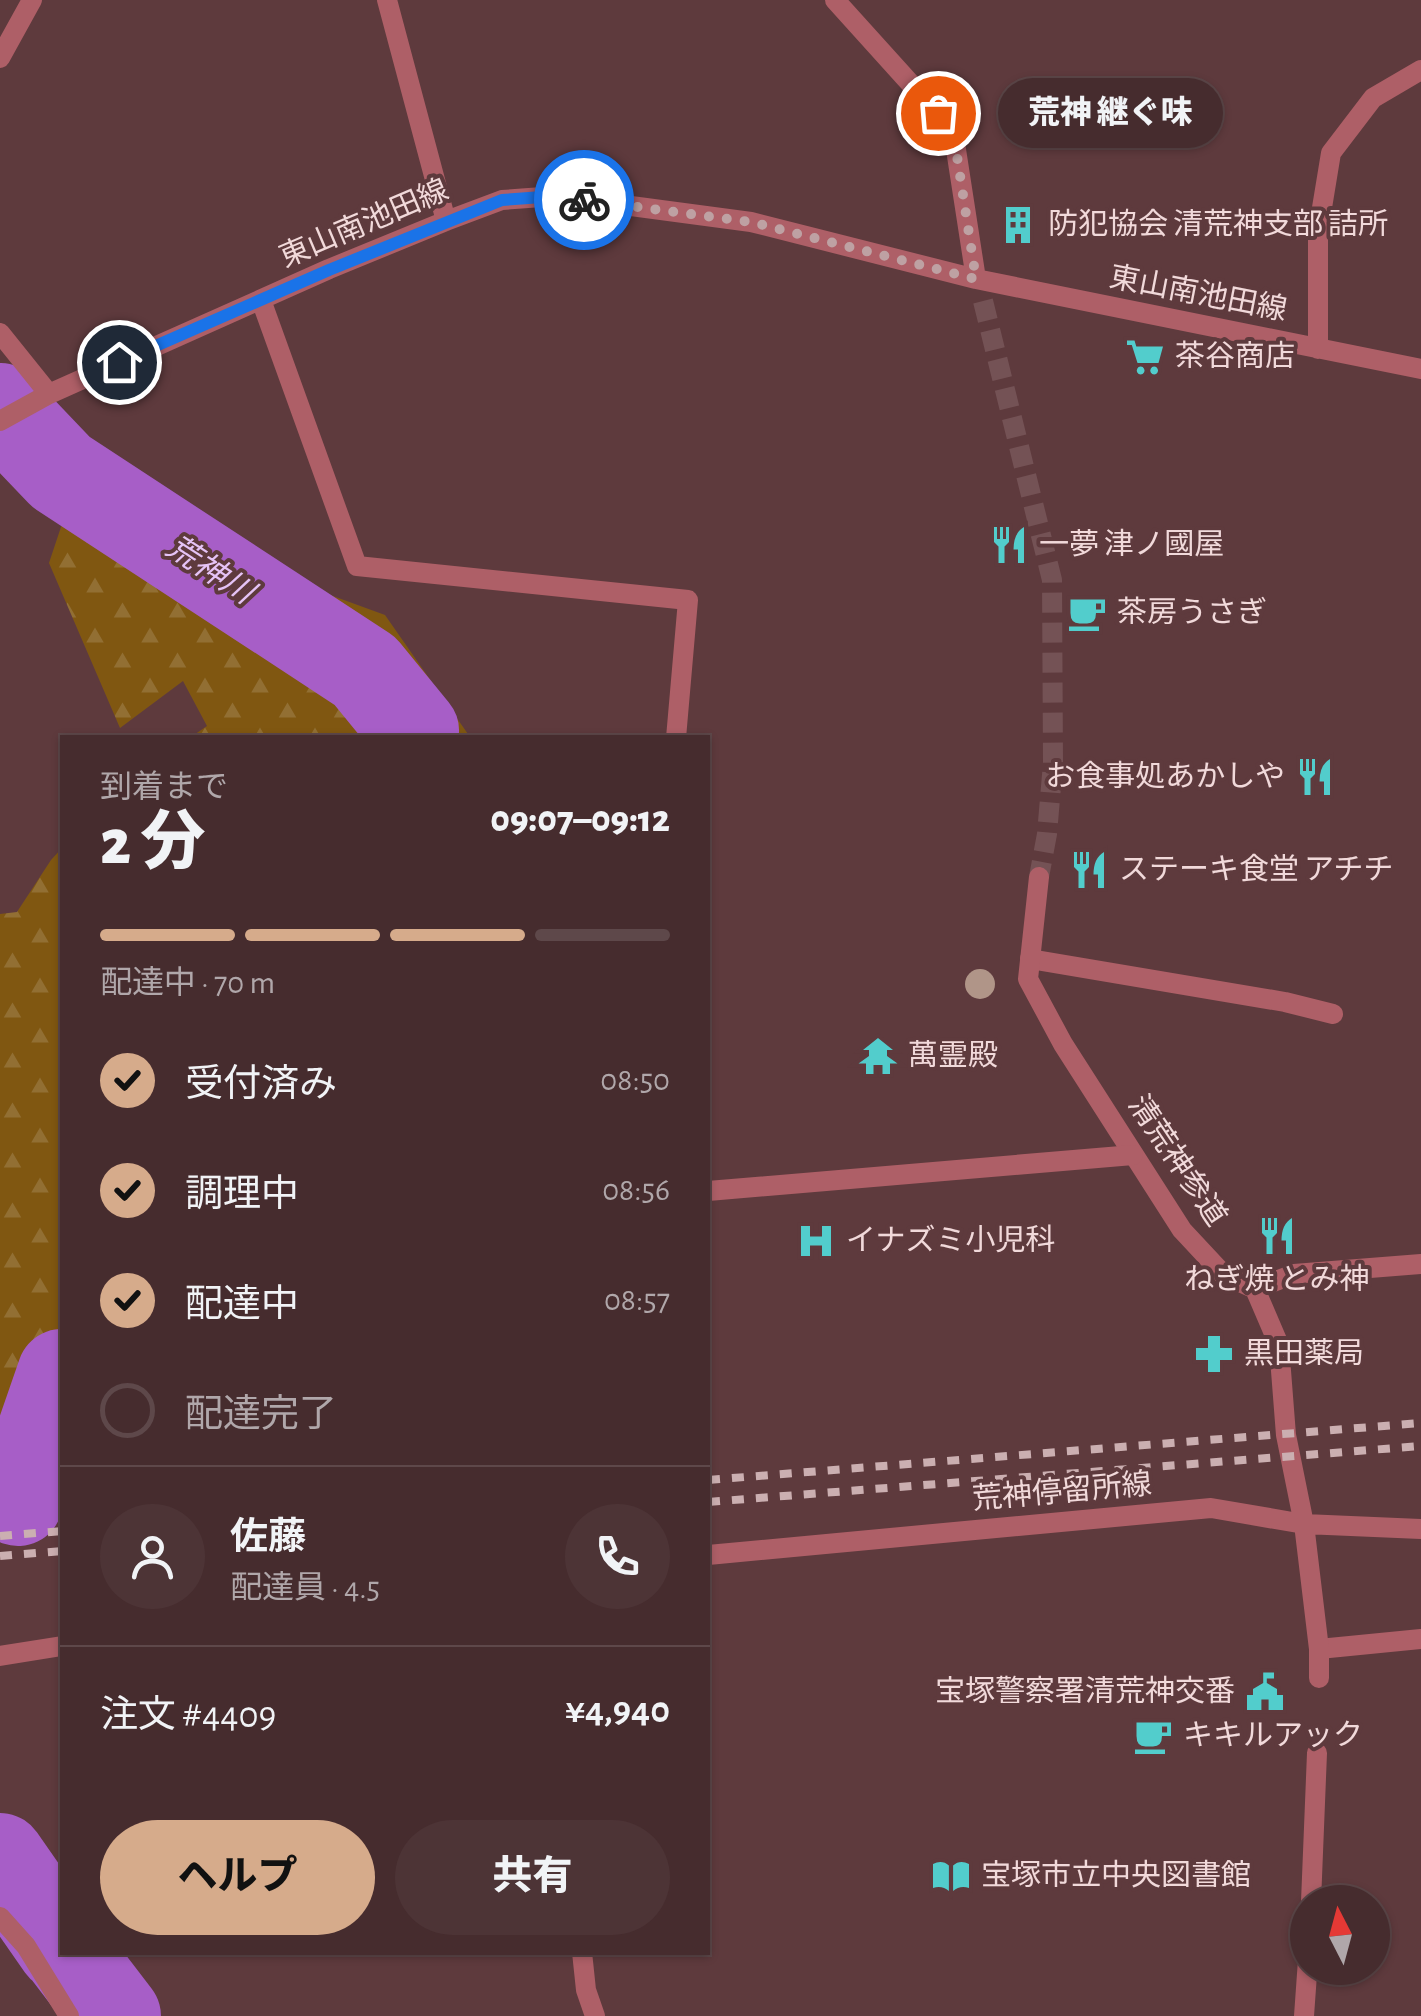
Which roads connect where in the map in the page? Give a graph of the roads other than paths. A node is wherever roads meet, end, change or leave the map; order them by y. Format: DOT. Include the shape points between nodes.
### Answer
graph roads {
  1 [pos="32,0"];
  2 [pos="388,0"];
  3 [pos="835,0"];
  4 [pos="0,58"];
  5 [pos="1421,70"];
  6 [pos="446,220"];
  7 [pos="976,279"];
  8 [pos="261,300"];
  9 [pos="0,333"];
  10 [pos="1318,348"];
  11 [pos="1421,368"];
  12 [pos="39,399"];
  13 [pos="0,422"];
  14 [pos="676,735"];
  15 [pos="1039,877"];
  16 [pos="1030,959"];
  17 [pos="1333,1014"];
  18 [pos="1133,1154"];
  19 [pos="710,1191"];
  20 [pos="1421,1264"];
  21 [pos="1255,1289"];
  22 [pos="1304,1524"];
  23 [pos="1421,1529"];
  24 [pos="710,1556"];
  25 [pos="1421,1639"];
  26 [pos="60,1646"];
  27 [pos="1319,1649"];
  28 [pos="0,1656"];
  29 [pos="1319,1678"];
  30 [pos="1317,1753"];
  31 [pos="1312,1885"];
  32 [pos="0,1917"];
  33 [pos="582,1955"];
  34 [pos="1306,1985"];
  35 [pos="69,2016"];
  36 [pos="595,2016"];
  37 [pos="1304,2016"];
  1 -- 4 [label="street"];
  2 -- 6 [label="street"];
  3 -- 7 [label="street" via="938,113 955,143"];
  5 -- 10 [label="street" via="1373,98 1331,154 1318,232"];
  6 -- 7 [label="street, 東山南池田線" via="502,200 556,196 751,222"];
  6 -- 8 [label="street, 東山南池田線"];
  7 -- 10 [label="street, 東山南池田線"];
  8 -- 12 [label="street, 東山南池田線"];
  8 -- 14 [label="street" via="357,566 688,600"];
  9 -- 12 [label="street"];
  10 -- 11 [label="street, 東山南池田線"];
  12 -- 13 [label="street, 東山南池田線"];
  15 -- 16 [label="street, 清荒神参道"];
  16 -- 17 [label="street"];
  16 -- 18 [label="street, 清荒神参道" via="1028,979"];
  18 -- 19 [label="street"];
  18 -- 21 [label="street, 清荒神参道" via="1182,1230 1224,1275"];
  20 -- 21 [label="street" via="1294,1274"];
  21 -- 22 [label="street" via="1279,1345 1289,1457"];
  22 -- 23 [label="street, 荒神停留所線"];
  22 -- 24 [label="street, 荒神停留所線" via="1211,1508"];
  22 -- 27 [label="street"];
  25 -- 27 [label="street"];
  26 -- 28 [label="street"];
  27 -- 29 [label="street"];
  30 -- 31 [label="street"];
  32 -- 35 [label="street"];
  33 -- 36 [label="street"];
  34 -- 37 [label="street"];
}
